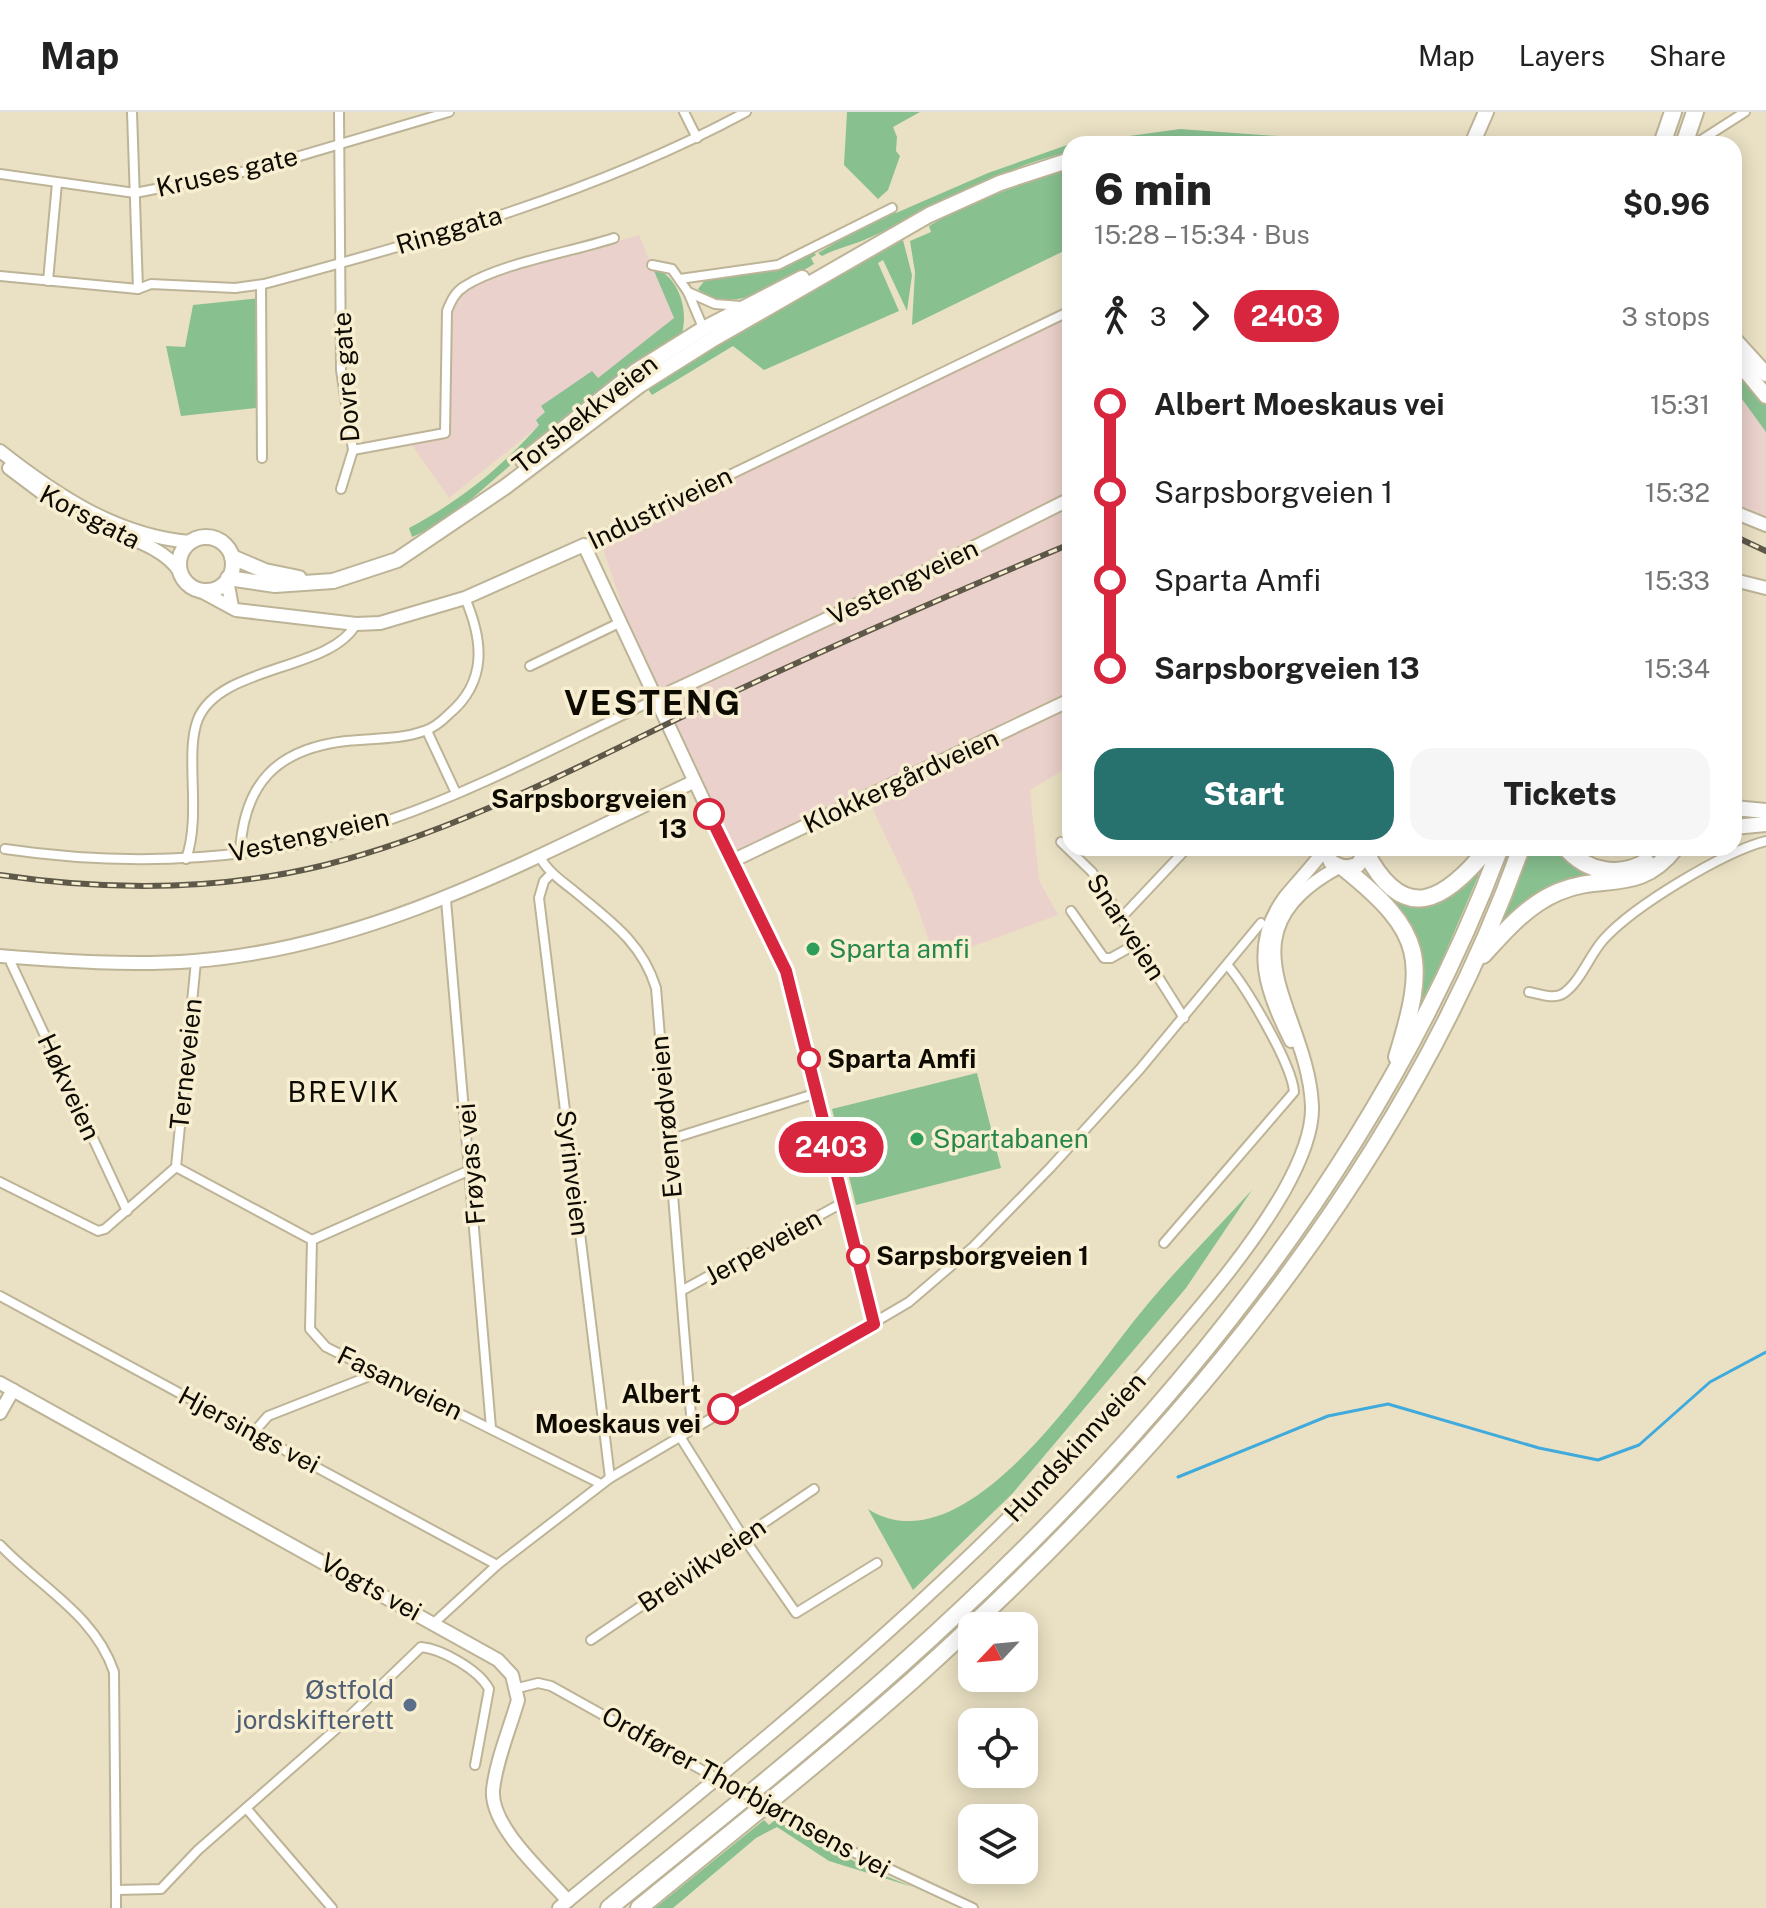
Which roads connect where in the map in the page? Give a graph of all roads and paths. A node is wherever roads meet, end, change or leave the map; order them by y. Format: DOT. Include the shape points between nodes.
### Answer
graph roads {
  1 [pos="132,112"];
  2 [pos="339,112"];
  3 [pos="449,112"];
  4 [pos="684,112"];
  5 [pos="746,112"];
  6 [pos="1486,112"];
  7 [pos="1673,112"];
  8 [pos="1695,112"];
  9 [pos="1745,112"];
  10 [pos="1476,136"];
  11 [pos="1665,136"];
  12 [pos="1687,136"];
  13 [pos="1708,136"];
  14 [pos="697,138"];
  15 [pos="339,145"];
  16 [pos="1062,163"];
  17 [pos="0,174"];
  18 [pos="57,183"];
  19 [pos="135,193"];
  20 [pos="892,208"];
  21 [pos="614,238"];
  22 [pos="879,242"];
  23 [pos="343,263"];
  24 [pos="652,265"];
  25 [pos="0,276"];
  26 [pos="680,279"];
  27 [pos="48,281"];
  28 [pos="261,285"];
  29 [pos="138,289"];
  30 [pos="688,292"];
  31 [pos="750,306"];
  32 [pos="1062,315"];
  33 [pos="707,335"];
  34 [pos="1742,348"];
  35 [pos="1742,367"];
  36 [pos="1766,374"];
  37 [pos="1766,396"];
  38 [pos="353,450"];
  39 [pos="0,451"];
  40 [pos="262,458"];
  41 [pos="0,461"];
  42 [pos="341,489"];
  43 [pos="1062,503"];
  44 [pos="1742,515"];
  45 [pos="1766,525"];
  46 [pos="190,542"];
  47 [pos="584,545"];
  48 [pos="232,557"];
  49 [pos="180,572"];
  50 [pos="228,579"];
  51 [pos="315,582"];
  52 [pos="1742,582"];
  53 [pos="1766,588"];
  54 [pos="199,590"];
  55 [pos="465,598"];
  56 [pos="232,607"];
  57 [pos="619,623"];
  58 [pos="356,624"];
  59 [pos="530,666"];
  60 [pos="654,700"];
  61 [pos="1062,704"];
  62 [pos="427,731"];
  63 [pos="693,782"];
  64 [pos="456,793"];
  65 [pos="1742,809"];
  66 [pos="1766,811"];
  67 [pos="1766,824"];
  68 [pos="1742,826"];
  69 [pos="1766,841"];
  70 [pos="5,849"];
  71 [pos="1742,850"];
  72 [pos="240,852"];
  73 [pos="539,855"];
  74 [pos="1075,856"];
  75 [pos="1179,856"];
  76 [pos="1319,856"];
  77 [pos="1327,856"];
  78 [pos="1363,856"];
  79 [pos="1369,856"];
  80 [pos="1481,856"];
  81 [pos="1497,856"];
  82 [pos="1518,856"];
  83 [pos="1576,856"];
  84 [pos="1652,856"];
  85 [pos="1667,856"];
  86 [pos="1726,856"];
  87 [pos="186,859"];
  88 [pos="732,861"];
  89 [pos="1341,868"];
  90 [pos="552,873"];
  91 [pos="446,900"];
  92 [pos="1071,911"];
  93 [pos="1121,918"];
  94 [pos="1261,923"];
  95 [pos="1136,944"];
  96 [pos="6,960"];
  97 [pos="196,961"];
  98 [pos="1229,967"];
  99 [pos="1471,968"];
  100 [pos="1529,992"];
  101 [pos="1184,1018"];
  102 [pos="1302,1060"];
  103 [pos="1388,1088"];
  104 [pos="817,1093"];
  105 [pos="668,1140"];
  106 [pos="176,1167"];
  107 [pos="470,1170"];
  108 [pos="0,1182"];
  109 [pos="844,1202"];
  110 [pos="127,1211"];
  111 [pos="312,1240"];
  112 [pos="1164,1243"];
  113 [pos="681,1291"];
  114 [pos="0,1296"];
  115 [pos="874,1324"];
  116 [pos="380,1372"];
  117 [pos="0,1383"];
  118 [pos="13,1390"];
  119 [pos="0,1413"];
  120 [pos="692,1427"];
  121 [pos="491,1428"];
  122 [pos="253,1433"];
  123 [pos="679,1435"];
  124 [pos="610,1478"];
  125 [pos="601,1484"];
  126 [pos="814,1489"];
  127 [pos="743,1537"];
  128 [pos="0,1545"];
  129 [pos="877,1563"];
  130 [pos="497,1565"];
  131 [pos="435,1622"];
  132 [pos="591,1640"];
  133 [pos="518,1688"];
  134 [pos="475,1765"];
  135 [pos="246,1808"];
  136 [pos="116,1890"];
  137 [pos="563,1904"];
  138 [pos="116,1908"];
  139 [pos="332,1908"];
  140 [pos="609,1908"];
  141 [pos="639,1908"];
  142 [pos="973,1908"];
  1 -- 19 [label="street"];
  2 -- 15 [label="street, Dovre gate"];
  3 -- 15 [label="street, Kruses gate"];
  4 -- 14 [label="street"];
  5 -- 14 [label="street, Ringgata"];
  6 -- 10 [label="main road"];
  7 -- 11 [label="highway"];
  8 -- 12 [label="highway"];
  9 -- 13 [label="street"];
  14 -- 23 [label="street, Ringgata" via="539,202"];
  15 -- 19 [label="street, Kruses gate" via="214,180"];
  15 -- 23 [label="street, Dovre gate"];
  16 -- 22 [label="main road, Torsbekkveien" via="967,196"];
  17 -- 18 [label="street, Kruses gate"];
  18 -- 19 [label="street, Kruses gate"];
  18 -- 27 [label="street"];
  19 -- 29 [label="street"];
  20 -- 26 [label="street" via="778,265"];
  21 -- 38 [label="street" via="464,286 447,311 445,433"];
  22 -- 31 [label="main road, Torsbekkveien"];
  22 -- 33 [label="main road, Torsbekkveien"];
  23 -- 28 [label="street, Ringgata"];
  23 -- 38 [label="street, Dovre gate" via="341,370"];
  24 -- 26 [label="street" via="666,265"];
  25 -- 27 [label="street, Ringgata"];
  26 -- 30 [label="street"];
  27 -- 29 [label="street, Ringgata"];
  28 -- 29 [label="street, Ringgata" via="151,284"];
  28 -- 40 [label="street"];
  30 -- 31 [label="street" via="715,304"];
  30 -- 33 [label="street"];
  31 -- 33 [label="main road, Torsbekkveien"];
  32 -- 47 [label="street, Industriveien"];
  33 -- 51 [label="main road, Torsbekkveien" via="397,560 349,578"];
  34 -- 36 [label="main road"];
  35 -- 37 [label="main road"];
  38 -- 42 [label="street, Dovre gate"];
  39 -- 46 [label="street, Korsgata" via="96,515 166,540"];
  41 -- 49 [label="street, Korsgata" via="56,503 154,549"];
  43 -- 60 [label="street, Vestengveien"];
  44 -- 45 [label="street"];
  46 -- 48 [label="main road" via="215,539"];
  46 -- 49 [label="main road" via="180,555"];
  47 -- 55 [label="street, Industriveien"];
  47 -- 57 [label="street"];
  48 -- 50 [label="main road"];
  48 -- 51 [label="main road, Torsbekkveien"];
  49 -- 54 [label="main road"];
  50 -- 51 [label="main road, Torsbekkveien" via="275,585"];
  50 -- 54 [label="main road" via="215,589"];
  50 -- 56 [label="street"];
  52 -- 53 [label="street"];
  54 -- 56 [label="street, Industriveien"];
  55 -- 58 [label="street, Industriveien" via="398,620"];
  55 -- 62 [label="street" via="481,642 476,676 457,708"];
  56 -- 58 [label="street, Industriveien"];
  57 -- 59 [label="street"];
  57 -- 60 [label="street"];
  58 -- 87 [label="street" via="350,636 328,649 249,678 206,708 195,734 195,824"];
  60 -- 63 [label="street"];
  60 -- 64 [label="street, Vestengveien"];
  61 -- 88 [label="street, Klokkergårdveien"];
  62 -- 64 [label="street"];
  62 -- 72 [label="street" via="322,745 286,761 252,795"];
  63 -- 73 [label="street"];
  63 -- 88 [label="street"];
  64 -- 72 [label="street, Vestengveien" via="339,834"];
  65 -- 66 [label="main road"];
  67 -- 68 [label="main road"];
  69 -- 71 [label="street"];
  70 -- 87 [label="street, Vestengveien" via="77,858"];
  72 -- 87 [label="street, Vestengveien"];
  73 -- 90 [label="street, Evenrødveien"];
  73 -- 91 [label="street"];
  74 -- 93 [label="street, Snarveien"];
  75 -- 93 [label="street"];
  76 -- 102 [label="street" via="1278,907 1263,948 1268,994"];
  77 -- 89 [label="main road"];
  78 -- 89 [label="main road" via="1358,865"];
  79 -- 80 [label="highway" via="1385,884 1400,895 1419,899 1454,886"];
  81 -- 103 [label="highway" via="1446,978"];
  82 -- 99 [label="highway"];
  83 -- 84 [label="highway" via="1590,867 1609,871 1638,867"];
  85 -- 99 [label="highway" via="1634,880 1580,885 1543,899"];
  86 -- 100 [label="street" via="1624,922 1596,948 1564,993 1555,997"];
  88 -- 104 [label="street" via="786,971"];
  89 -- 102 [label="street, Hundskinnveien" via="1296,897 1275,948 1278,989"];
  89 -- 103 [label="highway" via="1395,916 1416,961 1414,997"];
  90 -- 105 [label="street, Evenrødveien" via="628,935 649,966 656,988"];
  90 -- 124 [label="street, Syrinveien" via="539,898"];
  91 -- 97 [label="street" via="344,933"];
  91 -- 107 [label="street, Frøyas vei"];
  92 -- 95 [label="street" via="1104,958"];
  93 -- 95 [label="street, Snarveien"];
  94 -- 98 [label="street"];
  95 -- 101 [label="street, Snarveien"];
  96 -- 97 [label="street"];
  96 -- 110 [label="street, Høkveien"];
  97 -- 106 [label="street, Terneveien"];
  98 -- 101 [label="street"];
  98 -- 112 [label="street" via="1268,1033 1294,1092"];
  99 -- 141 [label="highway" via="1416,1077 1355,1177 1262,1308 1161,1430 1049,1550 915,1677"];
  101 -- 115 [label="street" via="973,1247 909,1302"];
  102 -- 137 [label="street, Hundskinnveien" via="1312,1108 1297,1165 1212,1294 1142,1375 1052,1476 940,1588"];
  103 -- 140 [label="highway" via="1249,1296 1089,1480 895,1670"];
  104 -- 105 [label="street"];
  104 -- 109 [label="street"];
  105 -- 113 [label="street, Evenrødveien"];
  106 -- 110 [label="street"];
  106 -- 111 [label="street"];
  107 -- 111 [label="street"];
  107 -- 121 [label="street, Frøyas vei"];
  108 -- 110 [label="street" via="98,1231"];
  109 -- 113 [label="street, Jerpeveien"];
  109 -- 115 [label="street"];
  111 -- 116 [label="street, Fasanveien" via="312,1335"];
  113 -- 120 [label="street, Evenrødveien"];
  114 -- 122 [label="street, Hjersings vei"];
  115 -- 120 [label="street"];
  116 -- 121 [label="street, Fasanveien"];
  116 -- 122 [label="street" via="268,1416"];
  117 -- 118 [label="street, Vogts vei"];
  118 -- 119 [label="street"];
  118 -- 131 [label="street, Vogts vei"];
  120 -- 123 [label="street"];
  121 -- 125 [label="street, Fasanveien"];
  122 -- 130 [label="street, Hjersings vei"];
  123 -- 124 [label="street"];
  123 -- 127 [label="street"];
  124 -- 125 [label="street"];
  125 -- 130 [label="street"];
  126 -- 127 [label="street, Breivikveien"];
  127 -- 129 [label="street" via="796,1613"];
  127 -- 132 [label="street, Breivikveien"];
  128 -- 136 [label="street" via="93,1630 111,1661 117,1693"];
  130 -- 131 [label="street"];
  131 -- 133 [label="street, Vogts vei" via="498,1660"];
  133 -- 137 [label="street" via="493,1789 494,1804"];
  133 -- 142 [label="street, Ordfører Thorbjørnsens vei, bridge" via="551,1686 838,1845"];
  134 -- 135 [label="street" via="489,1689 471,1671 421,1647"];
  135 -- 136 [label="street" via="161,1889"];
  135 -- 139 [label="street"];
  136 -- 138 [label="street"];
}
